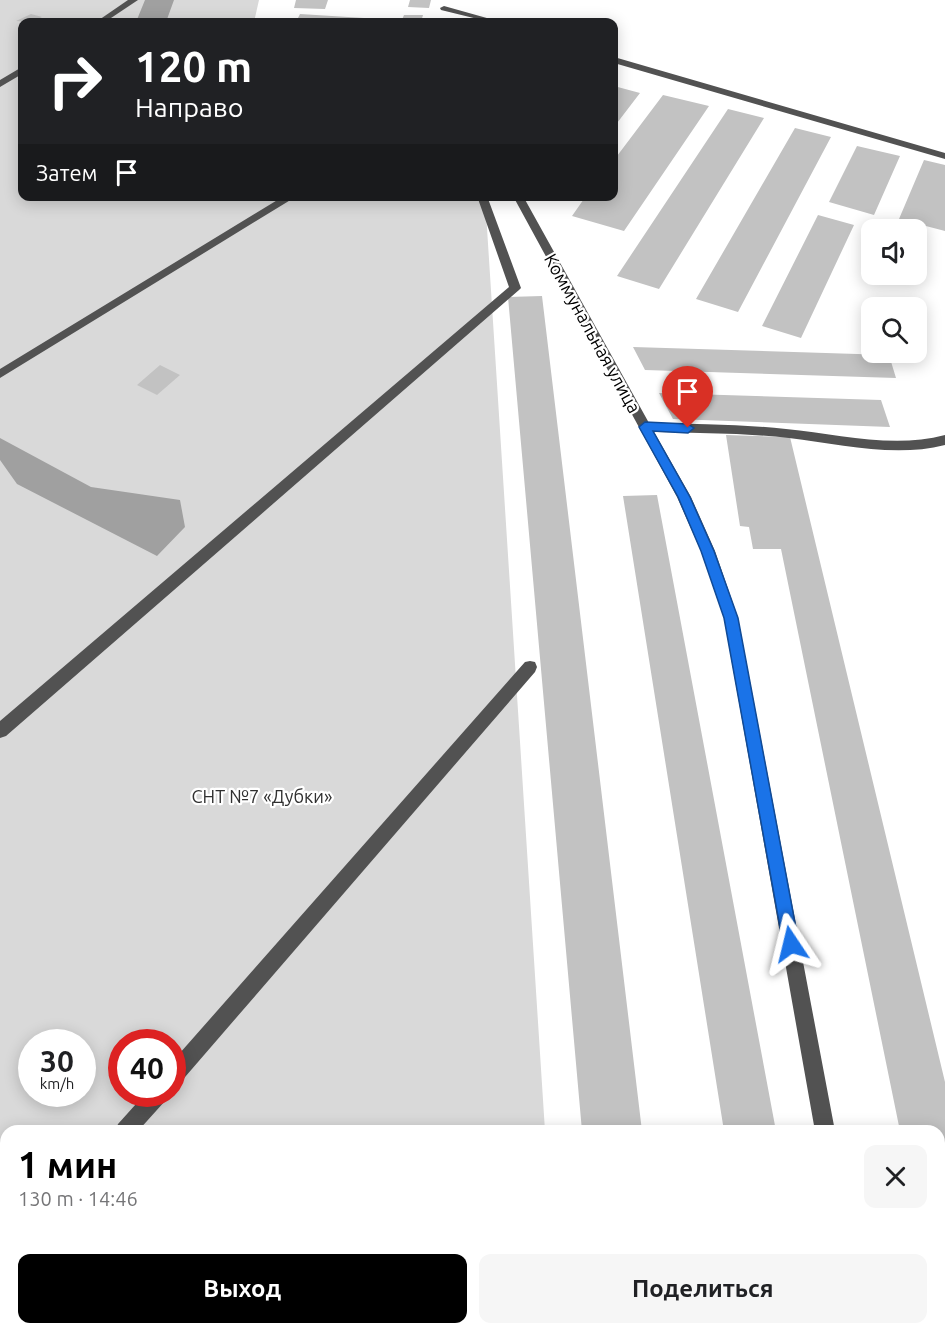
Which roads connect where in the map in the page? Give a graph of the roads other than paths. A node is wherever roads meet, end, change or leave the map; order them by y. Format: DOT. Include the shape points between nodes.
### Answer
graph roads {
  1 [pos="134,0"];
  2 [pos="444,8"];
  3 [pos="106,18"];
  4 [pos="484,18"];
  5 [pos="618,61"];
  6 [pos="18,73"];
  7 [pos="0,84"];
  8 [pos="945,156"];
  9 [pos="284,201"];
  10 [pos="484,201"];
  11 [pos="521,201"];
  12 [pos="0,374"];
  13 [pos="645,427"];
  14 [pos="945,440"];
  15 [pos="530,667"];
  16 [pos="0,731"];
  17 [pos="186,1061"];
  18 [pos="146,1107"];
  19 [pos="130,1125"];
  20 [pos="824,1125"];
  1 -- 3 [label="street"];
  2 -- 4 [label="street"];
  5 -- 8 [label="street"];
  6 -- 7 [label="street"];
  9 -- 12 [label="street"];
  10 -- 16 [label="street" via="515,288"];
  11 -- 13 [label="street, Коммунальная улица"];
  13 -- 14 [label="street" via="773,432 906,446"];
  13 -- 20 [label="street, Коммунальная улица" via="684,497 731,618"];
  15 -- 17 [label="street"];
  18 -- 19 [label="street"];
}
